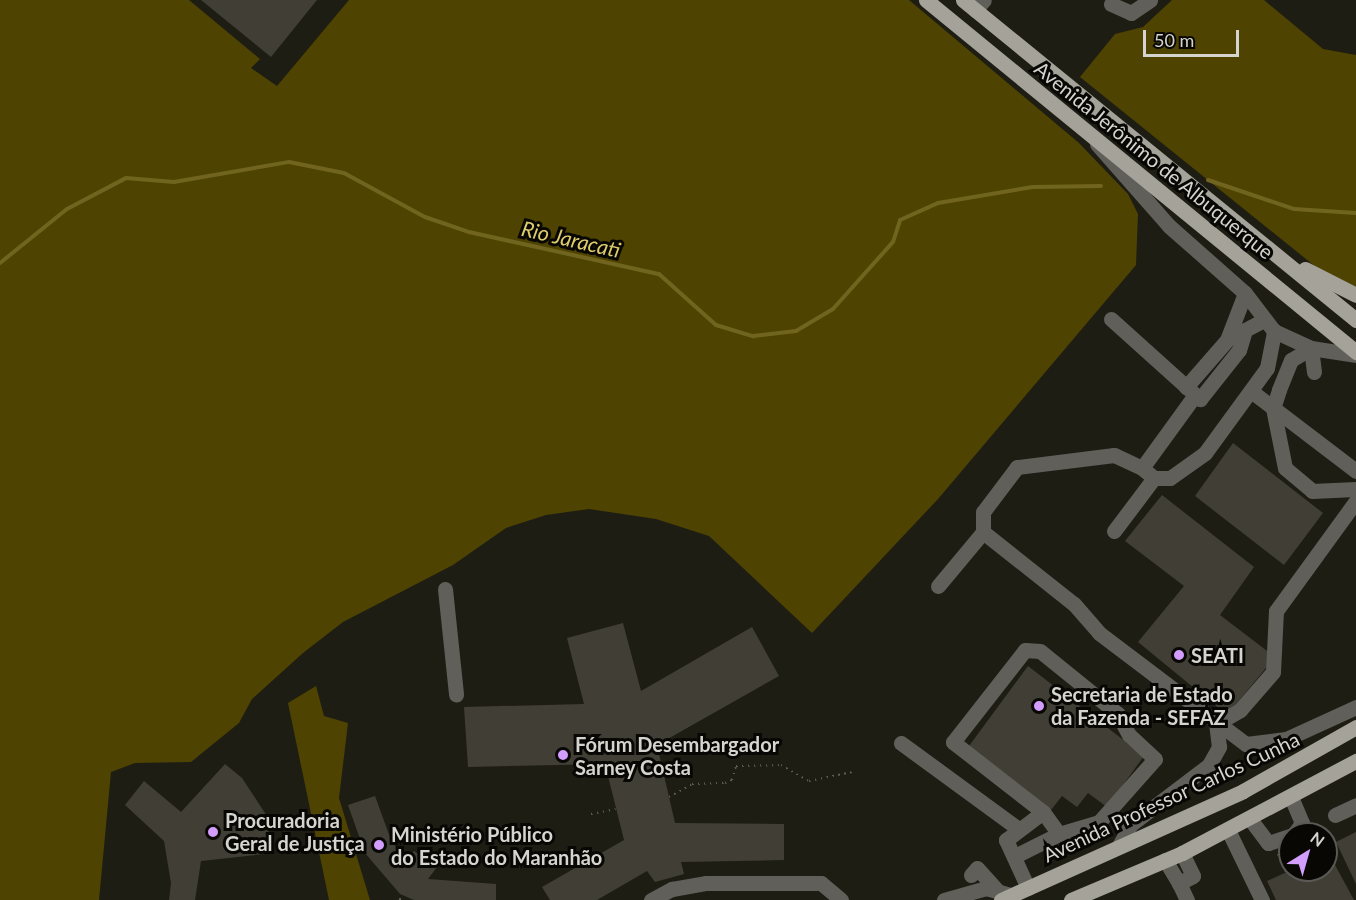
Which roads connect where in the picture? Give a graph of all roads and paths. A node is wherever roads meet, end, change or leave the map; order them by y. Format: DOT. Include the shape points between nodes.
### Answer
graph roads {
  1 [pos="926,0"];
  2 [pos="963,0"];
  3 [pos="1150,0"];
  4 [pos="1111,4"];
  5 [pos="979,5"];
  6 [pos="1086,130"];
  7 [pos="1250,234"];
  8 [pos="1245,293"];
  9 [pos="1356,295"];
  10 [pos="1111,319"];
  11 [pos="1356,320"];
  12 [pos="1269,325"];
  13 [pos="1311,348"];
  14 [pos="1356,354"];
  15 [pos="1314,372"];
  16 [pos="1251,391"];
  17 [pos="1194,394"];
  18 [pos="1274,408"];
  19 [pos="1142,468"];
  20 [pos="1356,471"];
  21 [pos="1154,478"];
  22 [pos="1356,489"];
  23 [pos="1356,501"];
  24 [pos="1114,531"];
  25 [pos="983,532"];
  26 [pos="938,586"];
  27 [pos="445,589"];
  28 [pos="456,694"];
  29 [pos="1356,707"];
  30 [pos="1216,724"];
  31 [pos="1356,726"];
  32 [pos="901,742"];
  33 [pos="1356,760"];
  34 [pos="852,772"];
  35 [pos="669,797"];
  36 [pos="1291,797"];
  37 [pos="1356,805"];
  38 [pos="616,809"];
  39 [pos="1043,812"];
  40 [pos="591,814"];
  41 [pos="1335,815"];
  42 [pos="1250,819"];
  43 [pos="1302,822"];
  44 [pos="1017,828"];
  45 [pos="1228,830"];
  46 [pos="1059,834"];
  47 [pos="1278,841"];
  48 [pos="1272,844"];
  49 [pos="1119,846"];
  50 [pos="1182,852"];
  51 [pos="1015,856"];
  52 [pos="1278,856"];
  53 [pos="1165,860"];
  54 [pos="974,872"];
  55 [pos="1179,883"];
  56 [pos="1028,888"];
  57 [pos="400,894"];
  58 [pos="1003,895"];
  59 [pos="400,900"];
  60 [pos="651,900"];
  61 [pos="841,900"];
  62 [pos="944,900"];
  63 [pos="1071,900"];
  64 [pos="1187,900"];
  65 [pos="1262,900"];
  1 -- 6 [label="main road, Avenida Jerônimo de Albuquerque"];
  2 -- 5 [label="main road, Avenida Jerônimo de Albuquerque"];
  3 -- 4 [label="lane" via="1131,13"];
  5 -- 7 [label="main road, Avenida Jerônimo de Albuquerque"];
  6 -- 8 [label="lane" via="1169,226"];
  6 -- 14 [label="main road, Avenida Jerônimo de Albuquerque"];
  7 -- 9 [label="main road"];
  7 -- 11 [label="main road, Avenida Jerônimo de Albuquerque"];
  8 -- 12 [label="lane"];
  8 -- 17 [label="lane" via="1227,340"];
  10 -- 17 [label="lane"];
  12 -- 13 [label="lane"];
  12 -- 16 [label="lane" via="1267,368"];
  12 -- 17 [label="lane" via="1245,330 1239,350"];
  13 -- 14 [label="lane"];
  13 -- 15 [label="lane"];
  13 -- 18 [label="lane" via="1286,369"];
  16 -- 18 [label="lane"];
  16 -- 21 [label="lane" via="1196,462 1170,478"];
  17 -- 19 [label="lane"];
  18 -- 20 [label="lane"];
  18 -- 22 [label="lane" via="1288,472 1319,492"];
  19 -- 21 [label="lane"];
  19 -- 25 [label="lane" via="1114,455 1017,467 983,513"];
  21 -- 24 [label="lane"];
  23 -- 30 [label="lane" via="1276,610 1273,672 1240,710"];
  25 -- 26 [label="lane"];
  25 -- 30 [label="lane" via="1074,604 1099,633"];
  27 -- 28 [label="lane"];
  29 -- 30 [label="lane" via="1270,745 1246,744"];
  30 -- 49 [label="lane" via="1219,747 1209,765 1130,825"];
  31 -- 49 [label="main road, Avenida Professor Carlos Cunha" via="1243,791"];
  32 -- 44 [label="lane"];
  33 -- 36 [label="main road"];
  34 -- 35 [label="path" via="809,781 781,765 736,766 732,780 692,784"];
  36 -- 42 [label="main road"];
  36 -- 43 [label="lane"];
  37 -- 41 [label="lane"];
  38 -- 40 [label="path"];
  39 -- 44 [label="lane"];
  39 -- 46 [label="lane"];
  39 -- 46 [label="lane" via="953,742 1021,654 1031,649 1118,714 1129,735 1155,759 1100,822"];
  42 -- 45 [label="main road"];
  42 -- 48 [label="lane" via="1264,841"];
  44 -- 51 [label="lane" via="1006,840"];
  45 -- 50 [label="main road"];
  45 -- 65 [label="lane"];
  46 -- 51 [label="lane"];
  47 -- 48 [label="lane"];
  48 -- 52 [label="path"];
  49 -- 56 [label="main road, Avenida Professor Carlos Cunha"];
  50 -- 53 [label="main road"];
  50 -- 55 [label="lane" via="1193,876"];
  51 -- 56 [label="lane"];
  53 -- 55 [label="lane"];
  53 -- 63 [label="main road"];
  54 -- 58 [label="lane"];
  55 -- 64 [label="lane"];
  56 -- 58 [label="main road, Avenida Professor Carlos Cunha"];
  57 -- 59 [label="path"];
  58 -- 62 [label="lane" via="973,889"];
  60 -- 61 [label="lane" via="672,889 706,883 821,883"];
}
